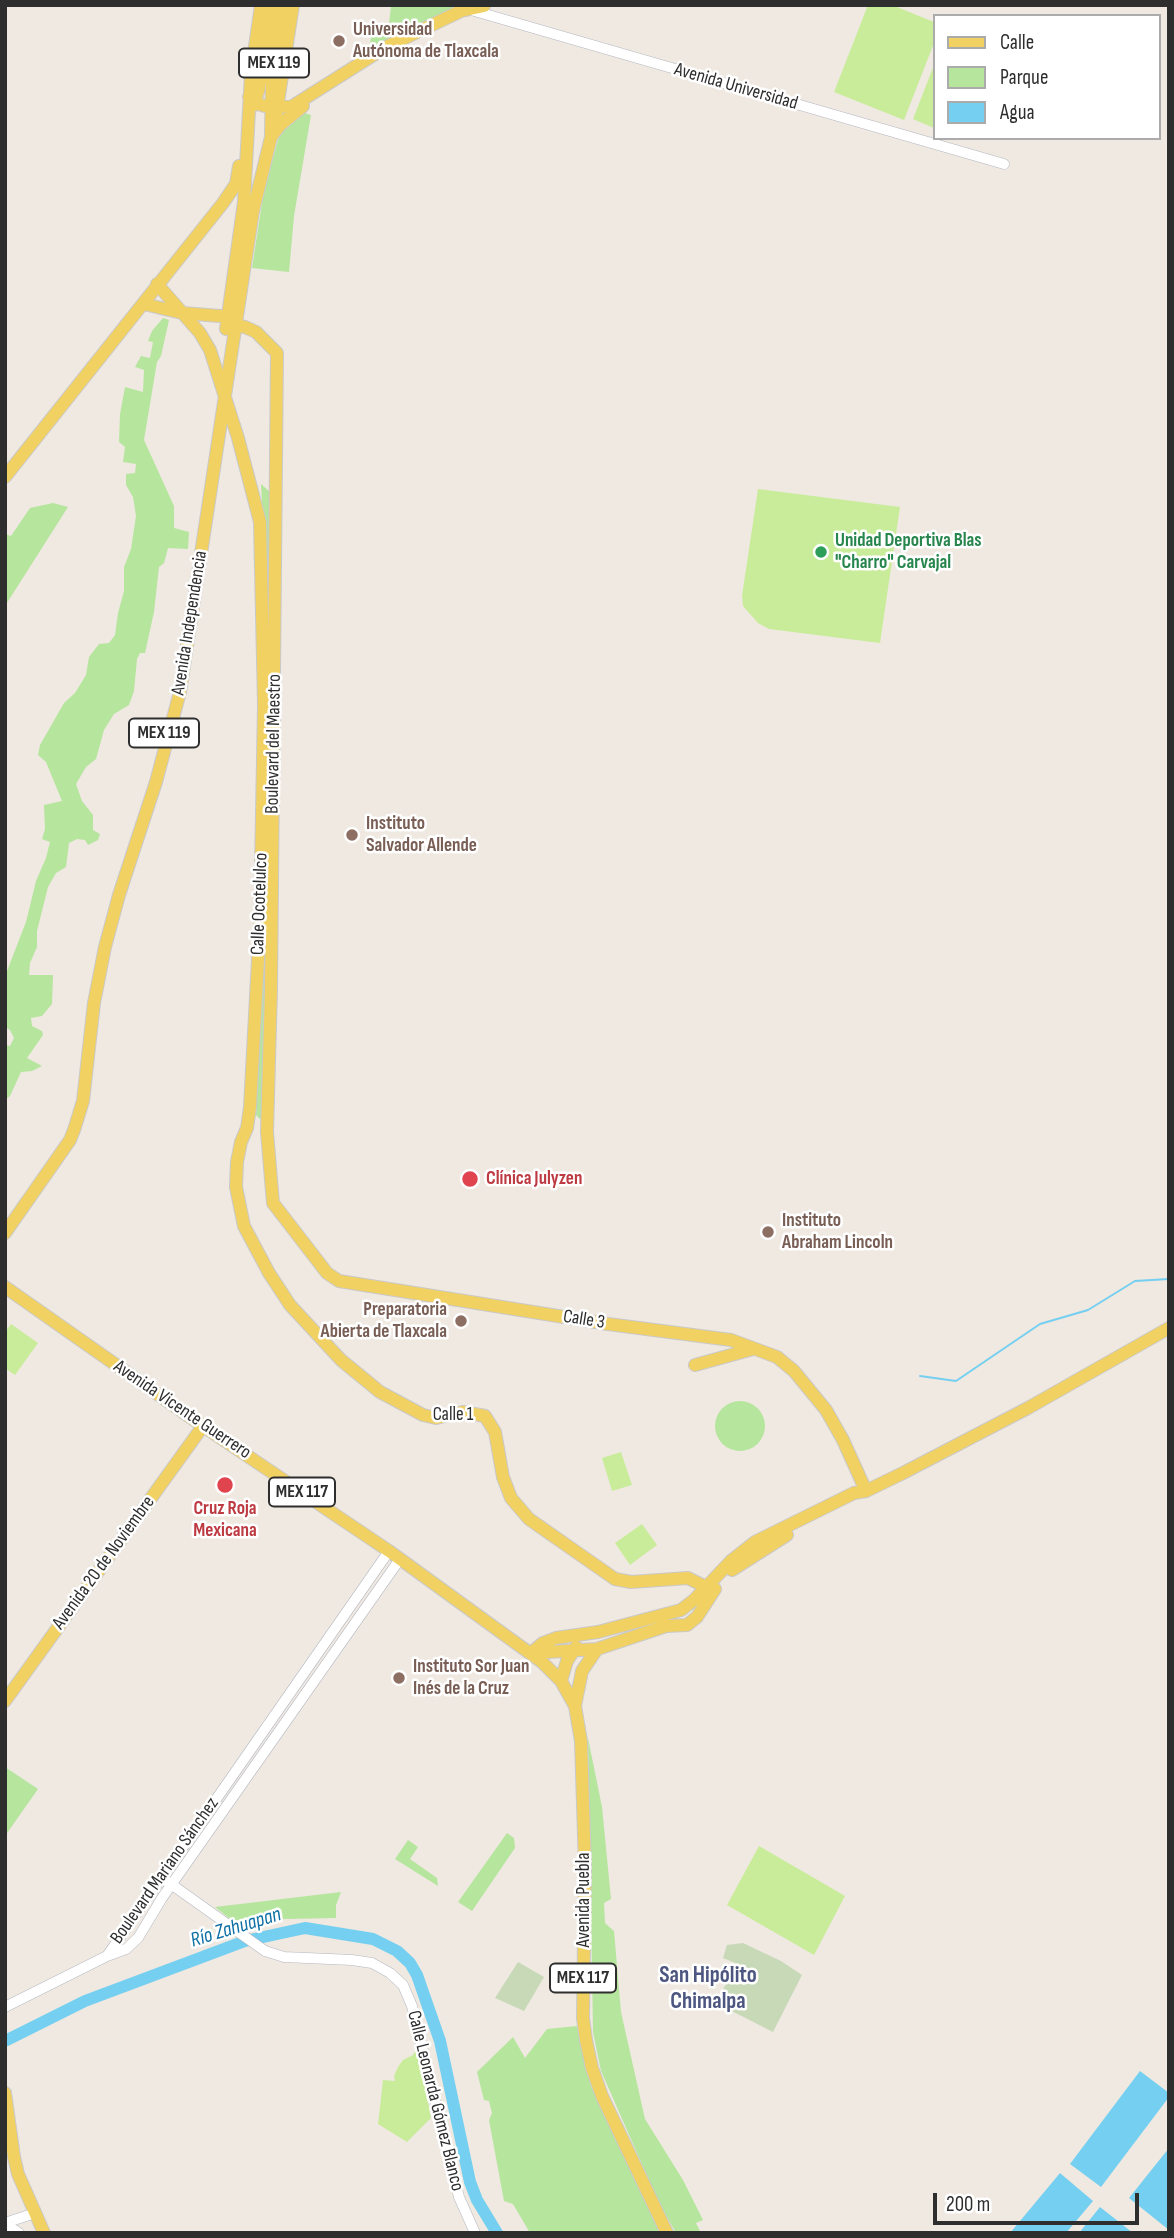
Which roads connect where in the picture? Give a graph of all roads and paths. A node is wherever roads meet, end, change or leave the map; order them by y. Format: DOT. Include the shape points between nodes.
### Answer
graph roads {
  1 [pos="261,5"];
  2 [pos="271,5"];
  3 [pos="282,5"];
  4 [pos="293,5"];
  5 [pos="478,8"];
  6 [pos="282,85"];
  7 [pos="305,97"];
  8 [pos="252,100"];
  9 [pos="274,107"];
  10 [pos="248,118"];
  11 [pos="271,129"];
  12 [pos="245,142"];
  13 [pos="1004,164"];
  14 [pos="157,284"];
  15 [pos="144,304"];
  16 [pos="182,313"];
  17 [pos="232,321"];
  18 [pos="220,376"];
  19 [pos="224,391"];
  20 [pos="219,430"];
  21 [pos="238,438"];
  22 [pos="5,477"];
  23 [pos="260,522"];
  24 [pos="276,523"];
  25 [pos="258,969"];
  26 [pos="271,972"];
  27 [pos="78,1118"];
  28 [pos="247,1128"];
  29 [pos="271,1194"];
  30 [pos="5,1233"];
  31 [pos="5,1287"];
  32 [pos="1169,1328"];
  33 [pos="753,1349"];
  34 [pos="695,1365"];
  35 [pos="203,1426"];
  36 [pos="866,1491"];
  37 [pos="389,1551"];
  38 [pos="400,1559"];
  39 [pos="708,1591"];
  40 [pos="349,1607"];
  41 [pos="361,1615"];
  42 [pos="676,1619"];
  43 [pos="598,1632"];
  44 [pos="597,1649"];
  45 [pos="571,1652"];
  46 [pos="531,1653"];
  47 [pos="561,1681"];
  48 [pos="5,1701"];
  49 [pos="575,1706"];
  50 [pos="161,1877"];
  51 [pos="172,1885"];
  52 [pos="107,1956"];
  53 [pos="5,2007"];
  54 [pos="5,2094"];
  55 [pos="35,2213"];
  56 [pos="5,2223"];
  57 [pos="19,2233"];
  58 [pos="44,2233"];
  59 [pos="475,2233"];
  60 [pos="667,2233"];
  1 -- 8 [label="main road"];
  2 -- 8 [label="main road, MEX 119"];
  3 -- 9 [label="main road, MEX 119"];
  4 -- 6 [label="main road"];
  5 -- 7 [label="main road, MEX 119" via="377,51"];
  5 -- 11 [label="main road, MEX 119" via="377,57"];
  5 -- 13 [label="street, Avenida Universidad"];
  6 -- 7 [label="main road"];
  6 -- 9 [label="main road"];
  7 -- 9 [label="main road, MEX 119" via="291,107"];
  8 -- 9 [label="main road, MEX 119"];
  8 -- 10 [label="main road, Avenida Independencia"];
  9 -- 11 [label="main road, MEX 119"];
  10 -- 11 [label="main road" via="258,115"];
  10 -- 12 [label="main road, Avenida Independencia / MEX 119"];
  11 -- 17 [label="main road, Avenida Independencia / MEX 119"];
  12 -- 14 [label="main road, MEX 119" via="236,184"];
  12 -- 17 [label="main road, Avenida Independencia / MEX 119"];
  14 -- 15 [label="main road, MEX 119"];
  14 -- 16 [label="main road, Calle Ocotelulco"];
  15 -- 16 [label="main road"];
  15 -- 22 [label="main road, MEX 119"];
  16 -- 17 [label="main road"];
  16 -- 18 [label="main road, Calle Ocotelulco" via="207,343"];
  17 -- 18 [label="main road, Avenida Independencia / MEX 119"];
  17 -- 19 [label="main road, Avenida Independencia / MEX 119"];
  17 -- 24 [label="main road, Boulevard del Maestro" via="256,332 278,353"];
  18 -- 19 [label="main road, Calle Ocotelulco"];
  18 -- 27 [label="main road, Avenida Independencia / MEX 119" via="173,699 98,947 87,1006"];
  19 -- 20 [label="main road, Avenida Independencia / MEX 119"];
  19 -- 21 [label="main road, Calle Ocotelulco"];
  20 -- 21 [label="main road" via="229,430"];
  20 -- 27 [label="main road, Avenida Independencia / MEX 119" via="180,692 105,947"];
  21 -- 23 [label="main road, Calle Ocotelulco"];
  23 -- 24 [label="main road"];
  23 -- 25 [label="main road, Calle Ocotelulco" via="264,705"];
  24 -- 26 [label="main road, Boulevard del Maestro"];
  25 -- 26 [label="main road"];
  25 -- 28 [label="main road, Calle Ocotelulco"];
  26 -- 29 [label="main road, Boulevard del Maestro" via="267,1132"];
  27 -- 30 [label="main road, Avenida Independencia / MEX 119" via="70,1140"];
  28 -- 39 [label="main road, Calle 1" via="240,1142 236,1187 244,1226 290,1305 341,1360 380,1392 424,1415 436,1418 463,1412 485,1416 495,1432 503,1477 515,1504 610,1576 631,1582 688,1578"];
  29 -- 33 [label="main road, Calle 3" via="304,1244 339,1281 731,1340"];
  31 -- 35 [label="main road, Avenida Vicente Guerrero"];
  32 -- 36 [label="main road" via="1028,1408"];
  33 -- 34 [label="main road"];
  33 -- 36 [label="main road, Calle 3" via="777,1357 817,1397 844,1440"];
  35 -- 37 [label="main road, Avenida Vicente Guerrero / MEX 117"];
  35 -- 48 [label="main road, Avenida 20 de Noviembre"];
  36 -- 39 [label="main road" via="755,1542 731,1561"];
  37 -- 38 [label="main road, Avenida Vicente Guerrero / MEX 117"];
  37 -- 40 [label="street, Boulevard Mariano Sánchez"];
  38 -- 41 [label="street, Boulevard Mariano Sánchez"];
  38 -- 46 [label="main road, Avenida Vicente Guerrero / MEX 117"];
  39 -- 42 [label="main road"];
  40 -- 41 [label="street"];
  40 -- 50 [label="street, Boulevard Mariano Sánchez"];
  41 -- 51 [label="street, Boulevard Mariano Sánchez"];
  42 -- 43 [label="main road"];
  42 -- 44 [label="main road"];
  43 -- 45 [label="main road"];
  43 -- 46 [label="main road" via="555,1638"];
  44 -- 45 [label="main road"];
  44 -- 49 [label="main road" via="582,1671"];
  45 -- 46 [label="main road"];
  45 -- 47 [label="main road"];
  46 -- 47 [label="main road, Avenida Vicente Guerrero / MEX 117"];
  47 -- 49 [label="main road, Avenida Puebla / MEX 117"];
  49 -- 60 [label="main road, Avenida Puebla / MEX 117" via="584,1832 586,2040 602,2096"];
  50 -- 51 [label="street, Calle Leonarda Gómez Blanco"];
  50 -- 52 [label="street, Boulevard Mariano Sánchez"];
  51 -- 52 [label="street, Boulevard Mariano Sánchez" via="138,1938"];
  51 -- 59 [label="street, Calle Leonarda Gómez Blanco" via="274,1955 372,1963 403,1985 459,2197"];
  52 -- 53 [label="street"];
  54 -- 55 [label="main road" via="13,2157"];
  55 -- 56 [label="street"];
  55 -- 58 [label="main road"];
  56 -- 57 [label="street"];
}
